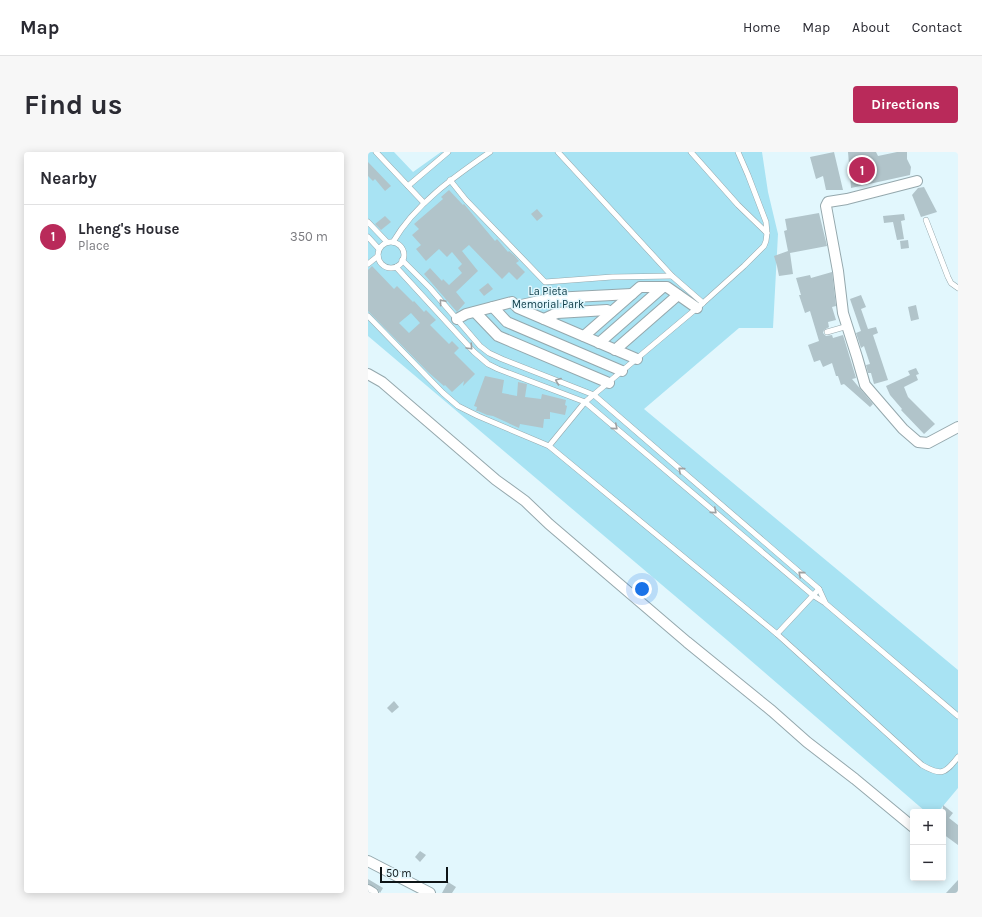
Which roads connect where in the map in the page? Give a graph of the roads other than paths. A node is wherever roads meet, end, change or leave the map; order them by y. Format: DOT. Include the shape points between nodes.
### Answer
graph roads {
  1 [pos="376,152"];
  2 [pos="448,152"];
  3 [pos="490,152"];
  4 [pos="558,152"];
  5 [pos="691,152"];
  6 [pos="738,152"];
  7 [pos="450,180"];
  8 [pos="917,181"];
  9 [pos="408,186"];
  10 [pos="424,203"];
  11 [pos="926,220"];
  12 [pos="368,222"];
  13 [pos="767,233"];
  14 [pos="368,237"];
  15 [pos="390,242"];
  16 [pos="379,249"];
  17 [pos="378,256"];
  18 [pos="402,260"];
  19 [pos="368,264"];
  20 [pos="396,267"];
  21 [pos="672,276"];
  22 [pos="663,287"];
  23 [pos="958,288"];
  24 [pos="632,294"];
  25 [pos="678,295"];
  26 [pos="700,305"];
  27 [pos="517,306"];
  28 [pos="493,307"];
  29 [pos="475,312"];
  30 [pos="611,312"];
  31 [pos="368,316"];
  32 [pos="457,319"];
  33 [pos="544,319"];
  34 [pos="848,326"];
  35 [pos="594,327"];
  36 [pos="569,330"];
  37 [pos="827,332"];
  38 [pos="584,336"];
  39 [pos="600,343"];
  40 [pos="615,350"];
  41 [pos="493,355"];
  42 [pos="637,359"];
  43 [pos="488,364"];
  44 [pos="622,371"];
  45 [pos="368,374"];
  46 [pos="609,383"];
  47 [pos="594,395"];
  48 [pos="586,402"];
  49 [pos="958,428"];
  50 [pos="549,446"];
  51 [pos="819,589"];
  52 [pos="814,596"];
  53 [pos="825,603"];
  54 [pos="777,634"];
  55 [pos="958,716"];
  56 [pos="958,757"];
  57 [pos="910,825"];
  58 [pos="370,865"];
  59 [pos="368,890"];
  60 [pos="373,893"];
  61 [pos="430,893"];
  1 -- 9 [label="lane"];
  2 -- 9 [label="lane"];
  3 -- 7 [label="lane"];
  4 -- 21 [label="lane"];
  5 -- 13 [label="lane"];
  6 -- 13 [label="lane" via="763,212"];
  7 -- 10 [label="lane"];
  7 -- 21 [label="lane" via="475,210 545,282"];
  8 -- 34 [label="street" via="828,202 826,206 843,313"];
  9 -- 10 [label="lane"];
  10 -- 15 [label="lane"];
  11 -- 23 [label="lane" via="948,277"];
  12 -- 15 [label="lane"];
  13 -- 26 [label="lane" via="764,246"];
  14 -- 16 [label="lane"];
  15 -- 16 [label="lane"];
  15 -- 18 [label="lane" via="402,249"];
  16 -- 17 [label="lane"];
  17 -- 19 [label="lane"];
  17 -- 20 [label="lane" via="384,266"];
  18 -- 20 [label="lane"];
  32 -- 18 [label="lane, one-way"];
  20 -- 43 [label="lane, one-way"];
  21 -- 26 [label="lane"];
  22 -- 24 [label="street" via="640,287"];
  22 -- 25 [label="street"];
  22 -- 39 [label="street"];
  24 -- 27 [label="street" via="554,298"];
  24 -- 30 [label="street"];
  25 -- 26 [label="street"];
  25 -- 40 [label="street"];
  26 -- 42 [label="lane"];
  27 -- 28 [label="street" via="512,302"];
  27 -- 33 [label="street"];
  28 -- 29 [label="street"];
  28 -- 44 [label="street" via="506,322"];
  29 -- 32 [label="street"];
  29 -- 46 [label="street" via="498,336"];
  30 -- 33 [label="street" via="607,310 557,313"];
  30 -- 35 [label="street"];
  31 -- 50 [label="lane" via="458,406"];
  32 -- 41 [label="lane" via="480,346"];
  33 -- 36 [label="street"];
  34 -- 37 [label="lane"];
  34 -- 49 [label="street" via="865,385 903,429 918,442 928,443"];
  35 -- 36 [label="street"];
  35 -- 38 [label="street"];
  36 -- 38 [label="street"];
  38 -- 39 [label="street"];
  39 -- 40 [label="street"];
  40 -- 42 [label="street"];
  41 -- 43 [label="lane"];
  47 -- 41 [label="lane, one-way"];
  42 -- 44 [label="lane"];
  43 -- 48 [label="lane"];
  44 -- 46 [label="lane"];
  45 -- 57 [label="street" via="382,382 496,480 525,501 687,642"];
  46 -- 47 [label="lane"];
  47 -- 48 [label="lane"];
  51 -- 47 [label="lane, one-way"];
  48 -- 50 [label="lane"];
  48 -- 52 [label="lane, one-way"];
  50 -- 54 [label="lane"];
  51 -- 52 [label="lane"];
  51 -- 53 [label="lane"];
  52 -- 53 [label="lane"];
  52 -- 54 [label="lane"];
  53 -- 55 [label="lane"];
  54 -- 56 [label="lane" via="922,765 939,772 944,771 949,769"];
  58 -- 61 [label="street"];
  59 -- 60 [label="street"];
}
